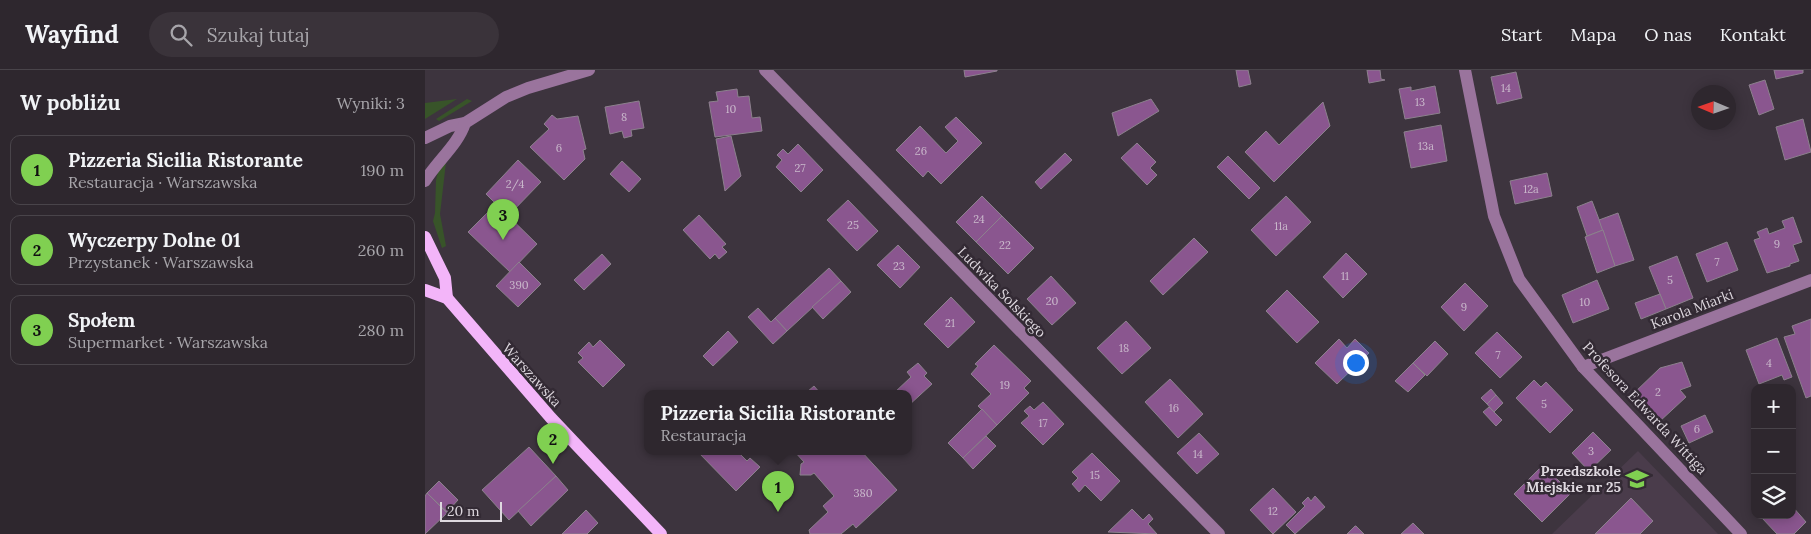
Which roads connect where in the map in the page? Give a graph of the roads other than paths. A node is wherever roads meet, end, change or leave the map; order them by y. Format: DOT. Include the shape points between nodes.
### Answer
graph roads {
  1 [pos="589,70"];
  2 [pos="765,70"];
  3 [pos="1465,70"];
  4 [pos="465,123"];
  5 [pos="425,138"];
  6 [pos="425,182"];
  7 [pos="425,237"];
  8 [pos="1811,280"];
  9 [pos="425,290"];
  10 [pos="447,298"];
  11 [pos="1583,367"];
  12 [pos="661,534"];
  13 [pos="1219,534"];
  14 [pos="1741,534"];
  1 -- 4 [label="street" via="521,91"];
  2 -- 13 [label="street, Ludwika Solskiego"];
  3 -- 11 [label="street, Profesora Edwarda Wittiga" via="1494,216 1519,279"];
  4 -- 5 [label="street"];
  4 -- 6 [label="street" via="461,136 436,163"];
  7 -- 10 [label="main road" via="445,278"];
  8 -- 11 [label="street, Karola Miarki"];
  9 -- 10 [label="main road, Warszawska"];
  10 -- 12 [label="main road, Warszawska" via="551,418"];
  11 -- 14 [label="street, Profesora Edwarda Wittiga"];
}
